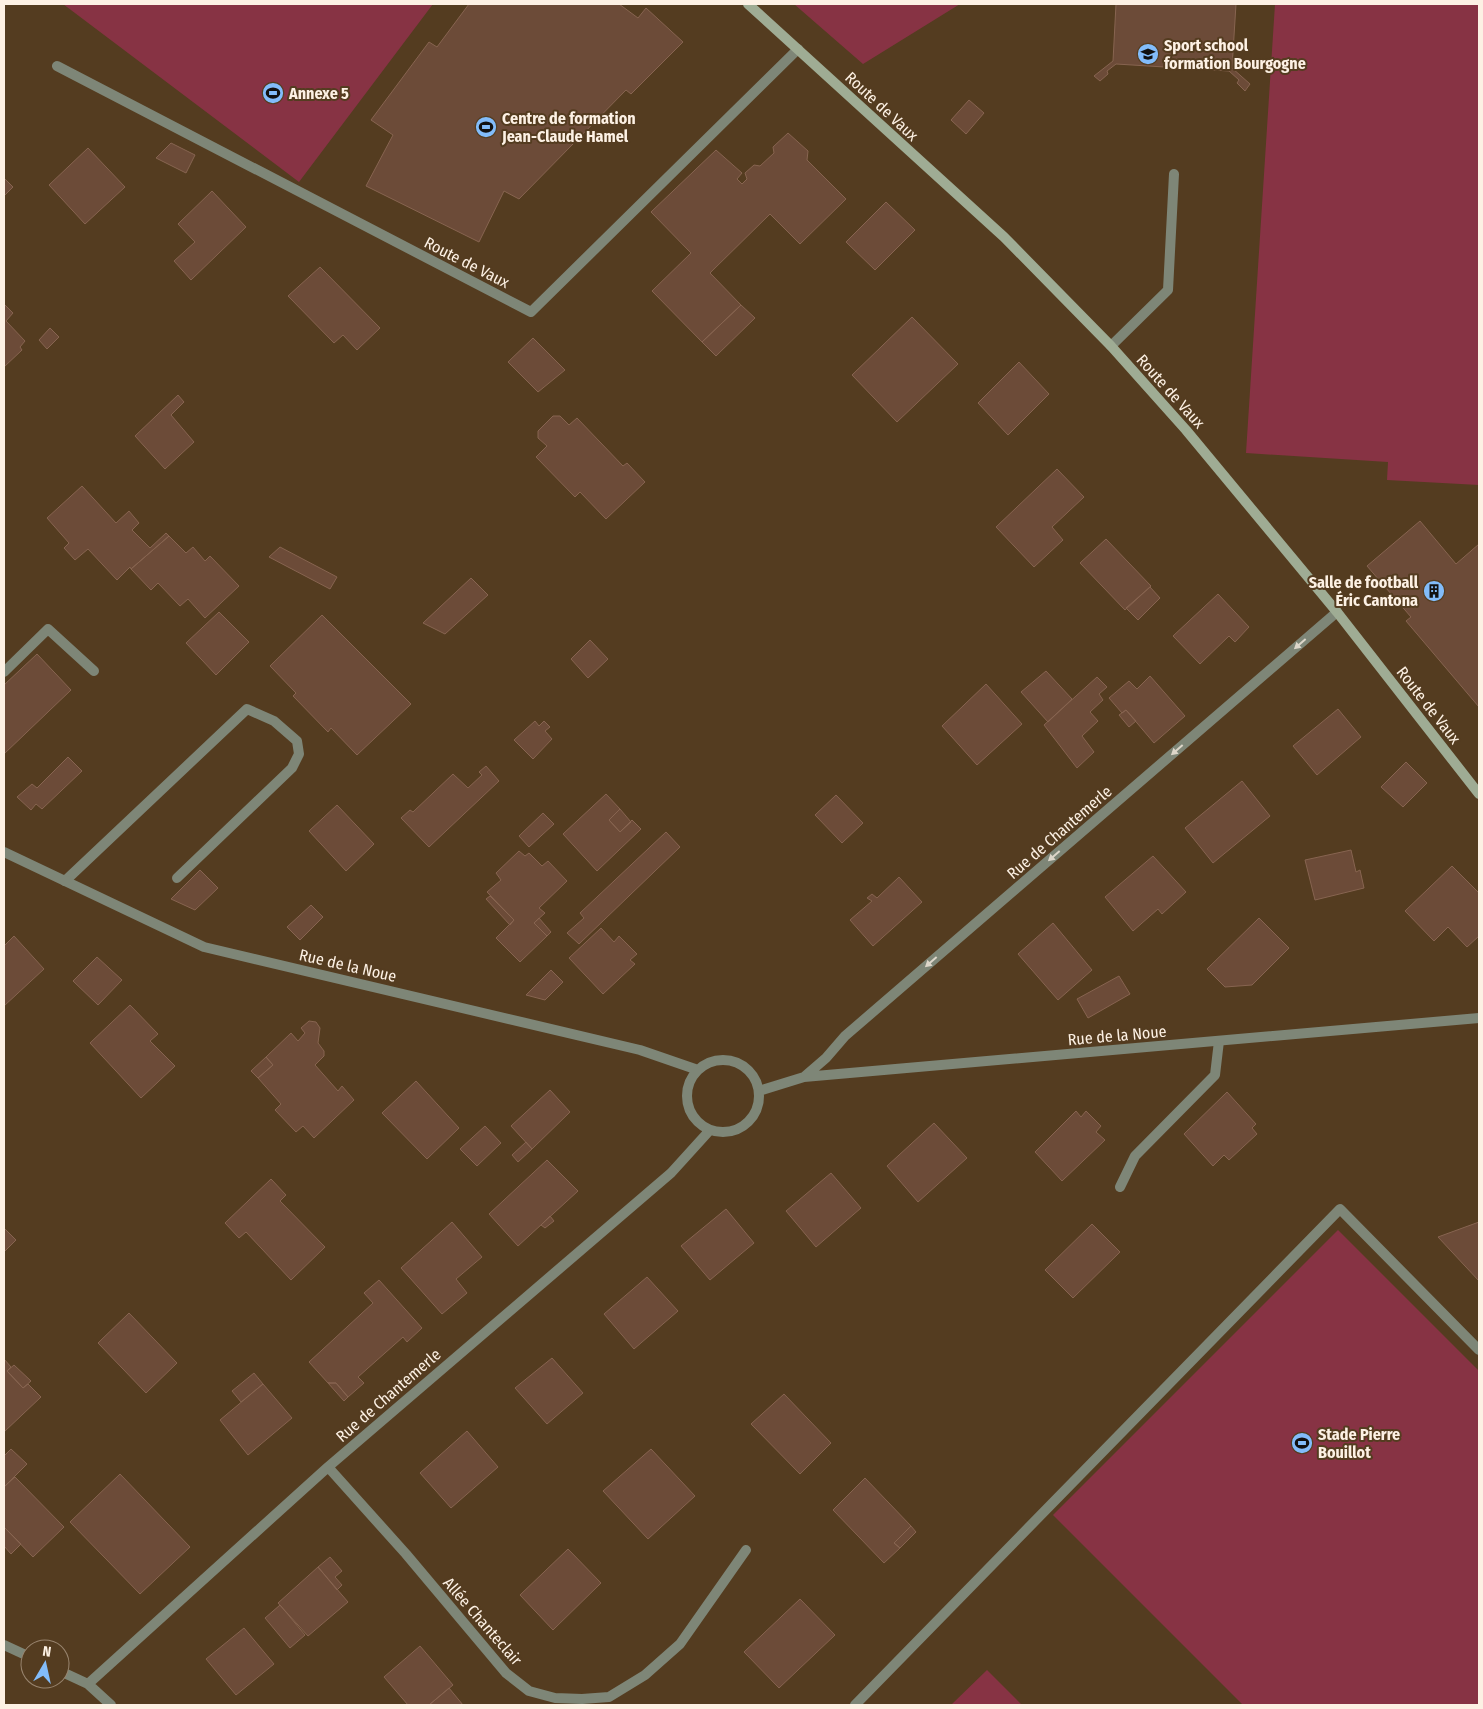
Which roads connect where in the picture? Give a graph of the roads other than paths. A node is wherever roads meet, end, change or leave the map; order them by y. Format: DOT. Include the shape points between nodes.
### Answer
graph roads {
  1 [pos="748,4"];
  2 [pos="798,49"];
  3 [pos="57,66"];
  4 [pos="1174,174"];
  5 [pos="1111,346"];
  6 [pos="1338,612"];
  7 [pos="94,671"];
  8 [pos="4,672"];
  9 [pos="1479,794"];
  10 [pos="4,852"];
  11 [pos="177,878"];
  12 [pos="66,881"];
  13 [pos="1479,1018"];
  14 [pos="1219,1041"];
  15 [pos="698,1070"];
  16 [pos="804,1077"];
  17 [pos="759,1091"];
  18 [pos="710,1130"];
  19 [pos="1120,1187"];
  20 [pos="1479,1350"];
  21 [pos="328,1466"];
  22 [pos="746,1550"];
  23 [pos="4,1645"];
  24 [pos="20,1652"];
  25 [pos="70,1676"];
  26 [pos="88,1684"];
  27 [pos="111,1705"];
  28 [pos="855,1705"];
  1 -- 2 [label="street, Route de Vaux"];
  2 -- 3 [label="street, Route de Vaux" via="531,312"];
  2 -- 5 [label="street, Route de Vaux" via="1004,237"];
  4 -- 5 [label="street" via="1168,290"];
  5 -- 6 [label="street, Route de Vaux" via="1186,430"];
  6 -- 9 [label="street, Route de Vaux"];
  6 -- 16 [label="street, Rue de Chantemerle, one-way" via="846,1036"];
  7 -- 8 [label="street" via="48,629"];
  10 -- 12 [label="street, Rue de la Noue"];
  11 -- 12 [label="street" via="292,768 299,754 297,741 274,721 247,709"];
  12 -- 15 [label="street, Rue de la Noue" via="204,946 640,1050"];
  13 -- 14 [label="street, Rue de la Noue"];
  14 -- 16 [label="street, Rue de la Noue"];
  14 -- 19 [label="street" via="1215,1075 1135,1156"];
  15 -- 17 [label="street" via="709,1063 732,1061 743,1066 755,1078"];
  15 -- 18 [label="street" via="687,1091 689,1110"];
  16 -- 17 [label="street, Rue de la Noue"];
  17 -- 18 [label="street" via="755,1115 744,1126 733,1132"];
  18 -- 21 [label="street, Rue de Chantemerle" via="671,1173"];
  20 -- 28 [label="street" via="1340,1209"];
  21 -- 22 [label="street, Allée Chanteclair" via="506,1673 529,1691 555,1698 609,1697 645,1676 680,1644"];
  21 -- 26 [label="street, Rue de Chantemerle"];
  23 -- 24 [label="street"];
  25 -- 26 [label="street"];
  26 -- 27 [label="street"];
}
